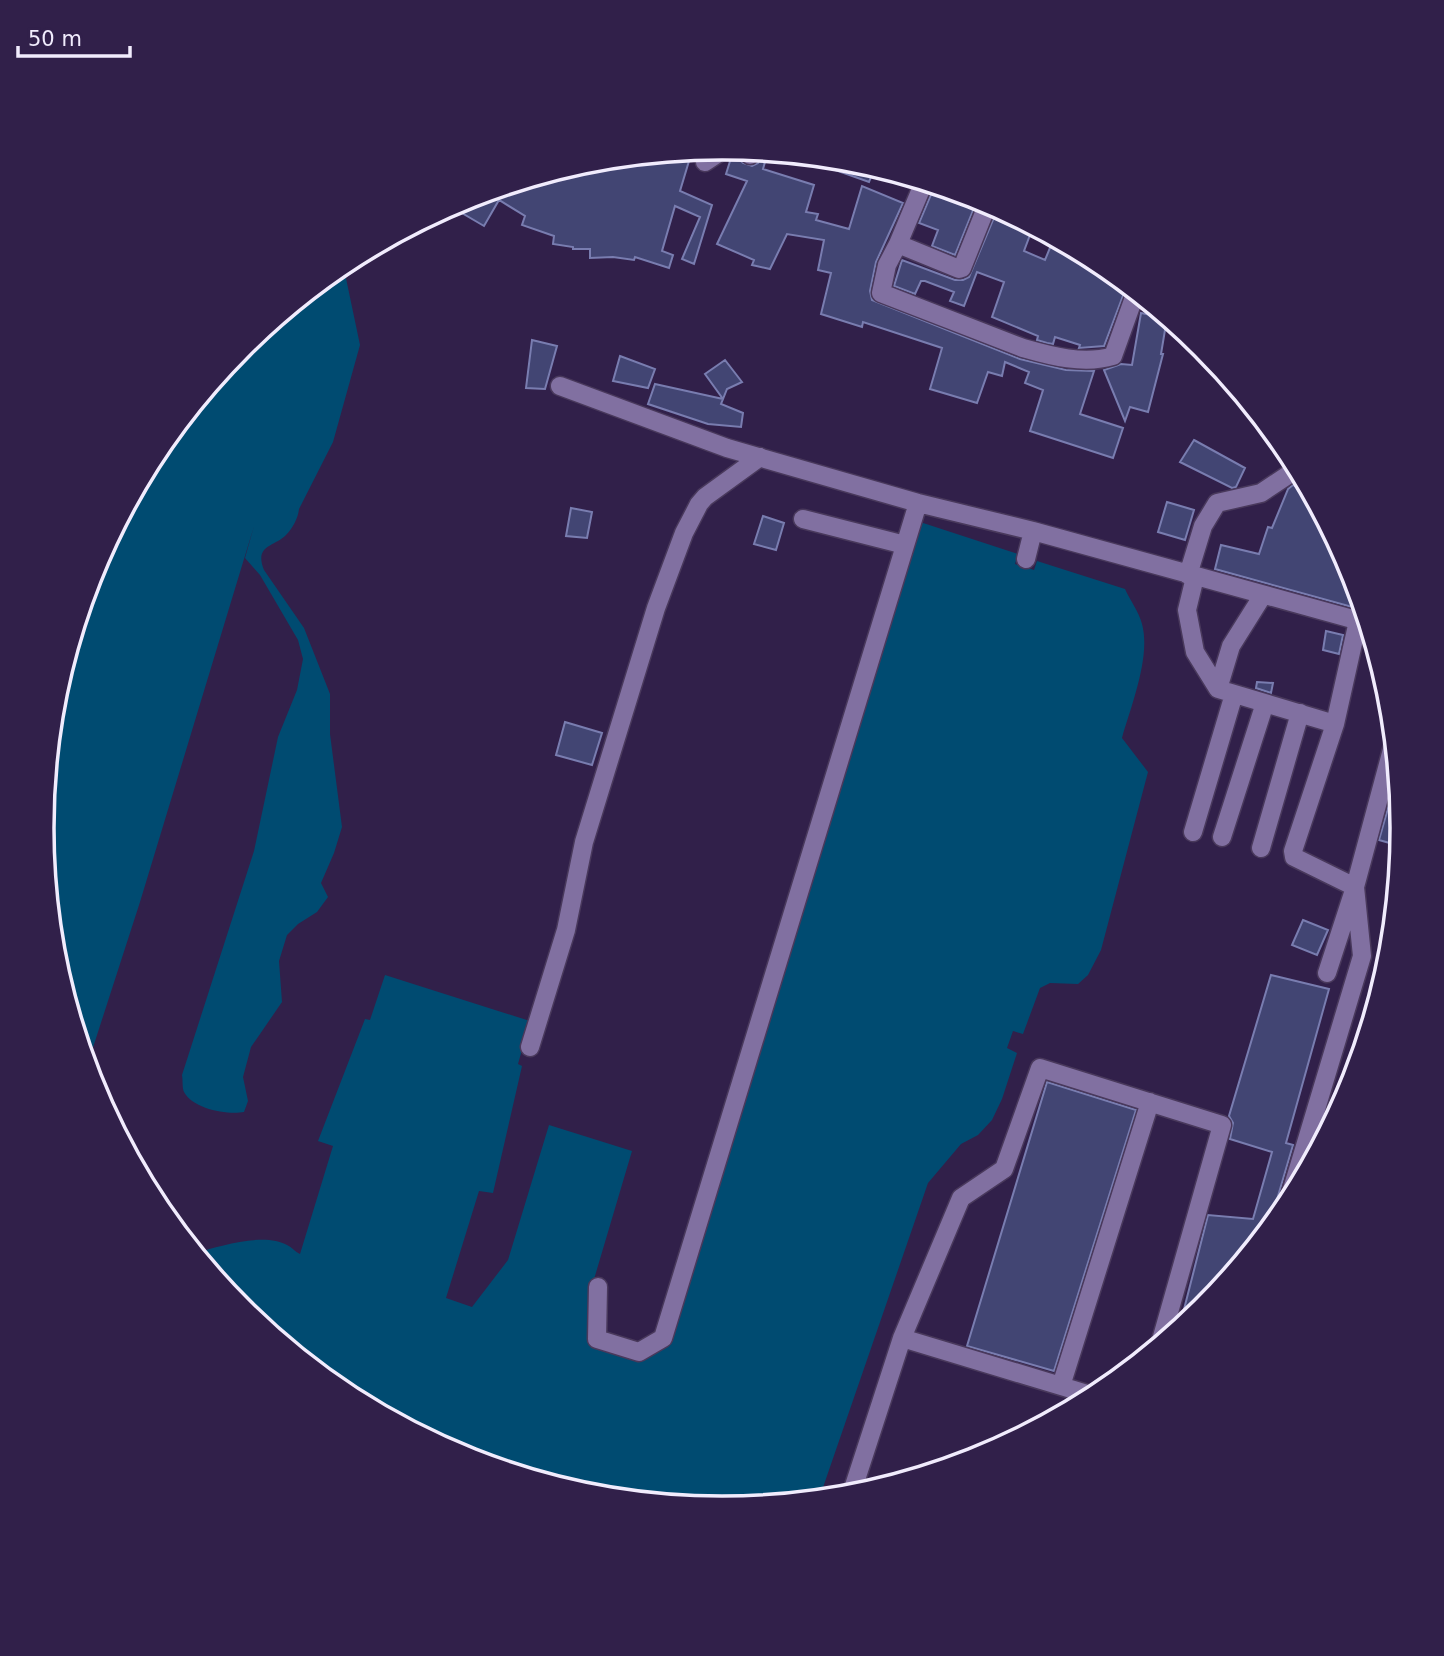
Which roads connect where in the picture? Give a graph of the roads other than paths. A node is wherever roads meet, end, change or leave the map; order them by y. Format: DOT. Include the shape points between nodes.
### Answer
graph roads {
  1 [pos="920,191"];
  2 [pos="984,214"];
  3 [pos="898,244"];
  4 [pos="1133,301"];
  5 [pos="560,386"];
  6 [pos="760,457"];
  7 [pos="1288,475"];
  8 [pos="918,503"];
  9 [pos="803,519"];
  10 [pos="1033,531"];
  11 [pos="905,545"];
  12 [pos="1026,559"];
  13 [pos="1191,576"];
  14 [pos="1263,595"];
  15 [pos="1356,620"];
  16 [pos="1360,633"];
  17 [pos="1226,691"];
  18 [pos="1265,703"];
  19 [pos="1300,713"];
  20 [pos="1335,724"];
  21 [pos="1387,769"];
  22 [pos="1193,832"];
  23 [pos="1222,837"];
  24 [pos="1261,848"];
  25 [pos="1354,887"];
  26 [pos="1327,973"];
  27 [pos="530,1047"];
  28 [pos="1150,1102"];
  29 [pos="1300,1161"];
  30 [pos="598,1287"];
  31 [pos="1165,1327"];
  32 [pos="902,1338"];
  33 [pos="1061,1387"];
  34 [pos="1079,1392"];
  35 [pos="855,1482"];
  1 -- 3 [label="street"];
  2 -- 3 [label="street" via="959,269"];
  3 -- 4 [label="street" via="887,265 881,293 1044,354 1088,360 1113,356"];
  5 -- 6 [label="street"];
  6 -- 8 [label="street"];
  6 -- 27 [label="street" via="705,497 684,533 588,829 566,930"];
  7 -- 13 [label="street" via="1261,493 1212,508"];
  8 -- 10 [label="street"];
  8 -- 11 [label="street"];
  9 -- 11 [label="street"];
  10 -- 12 [label="street"];
  10 -- 13 [label="street"];
  11 -- 30 [label="street" via="663,1338 639,1352 597,1339"];
  13 -- 14 [label="street"];
  13 -- 17 [label="street" via="1187,610 1195,652"];
  14 -- 15 [label="street"];
  14 -- 17 [label="street" via="1231,646"];
  16 -- 20 [label="street"];
  17 -- 18 [label="street"];
  17 -- 22 [label="street"];
  18 -- 19 [label="street"];
  18 -- 23 [label="street"];
  19 -- 20 [label="street"];
  19 -- 24 [label="street"];
  20 -- 25 [label="street" via="1293,851 1302,863"];
  21 -- 25 [label="street"];
  25 -- 26 [label="street"];
  25 -- 29 [label="street" via="1362,956"];
  28 -- 31 [label="street" via="1222,1125"];
  28 -- 32 [label="street" via="1040,1068 1004,1169 961,1198"];
  28 -- 33 [label="street"];
  32 -- 33 [label="street"];
  32 -- 35 [label="street"];
  33 -- 34 [label="street"];
}
